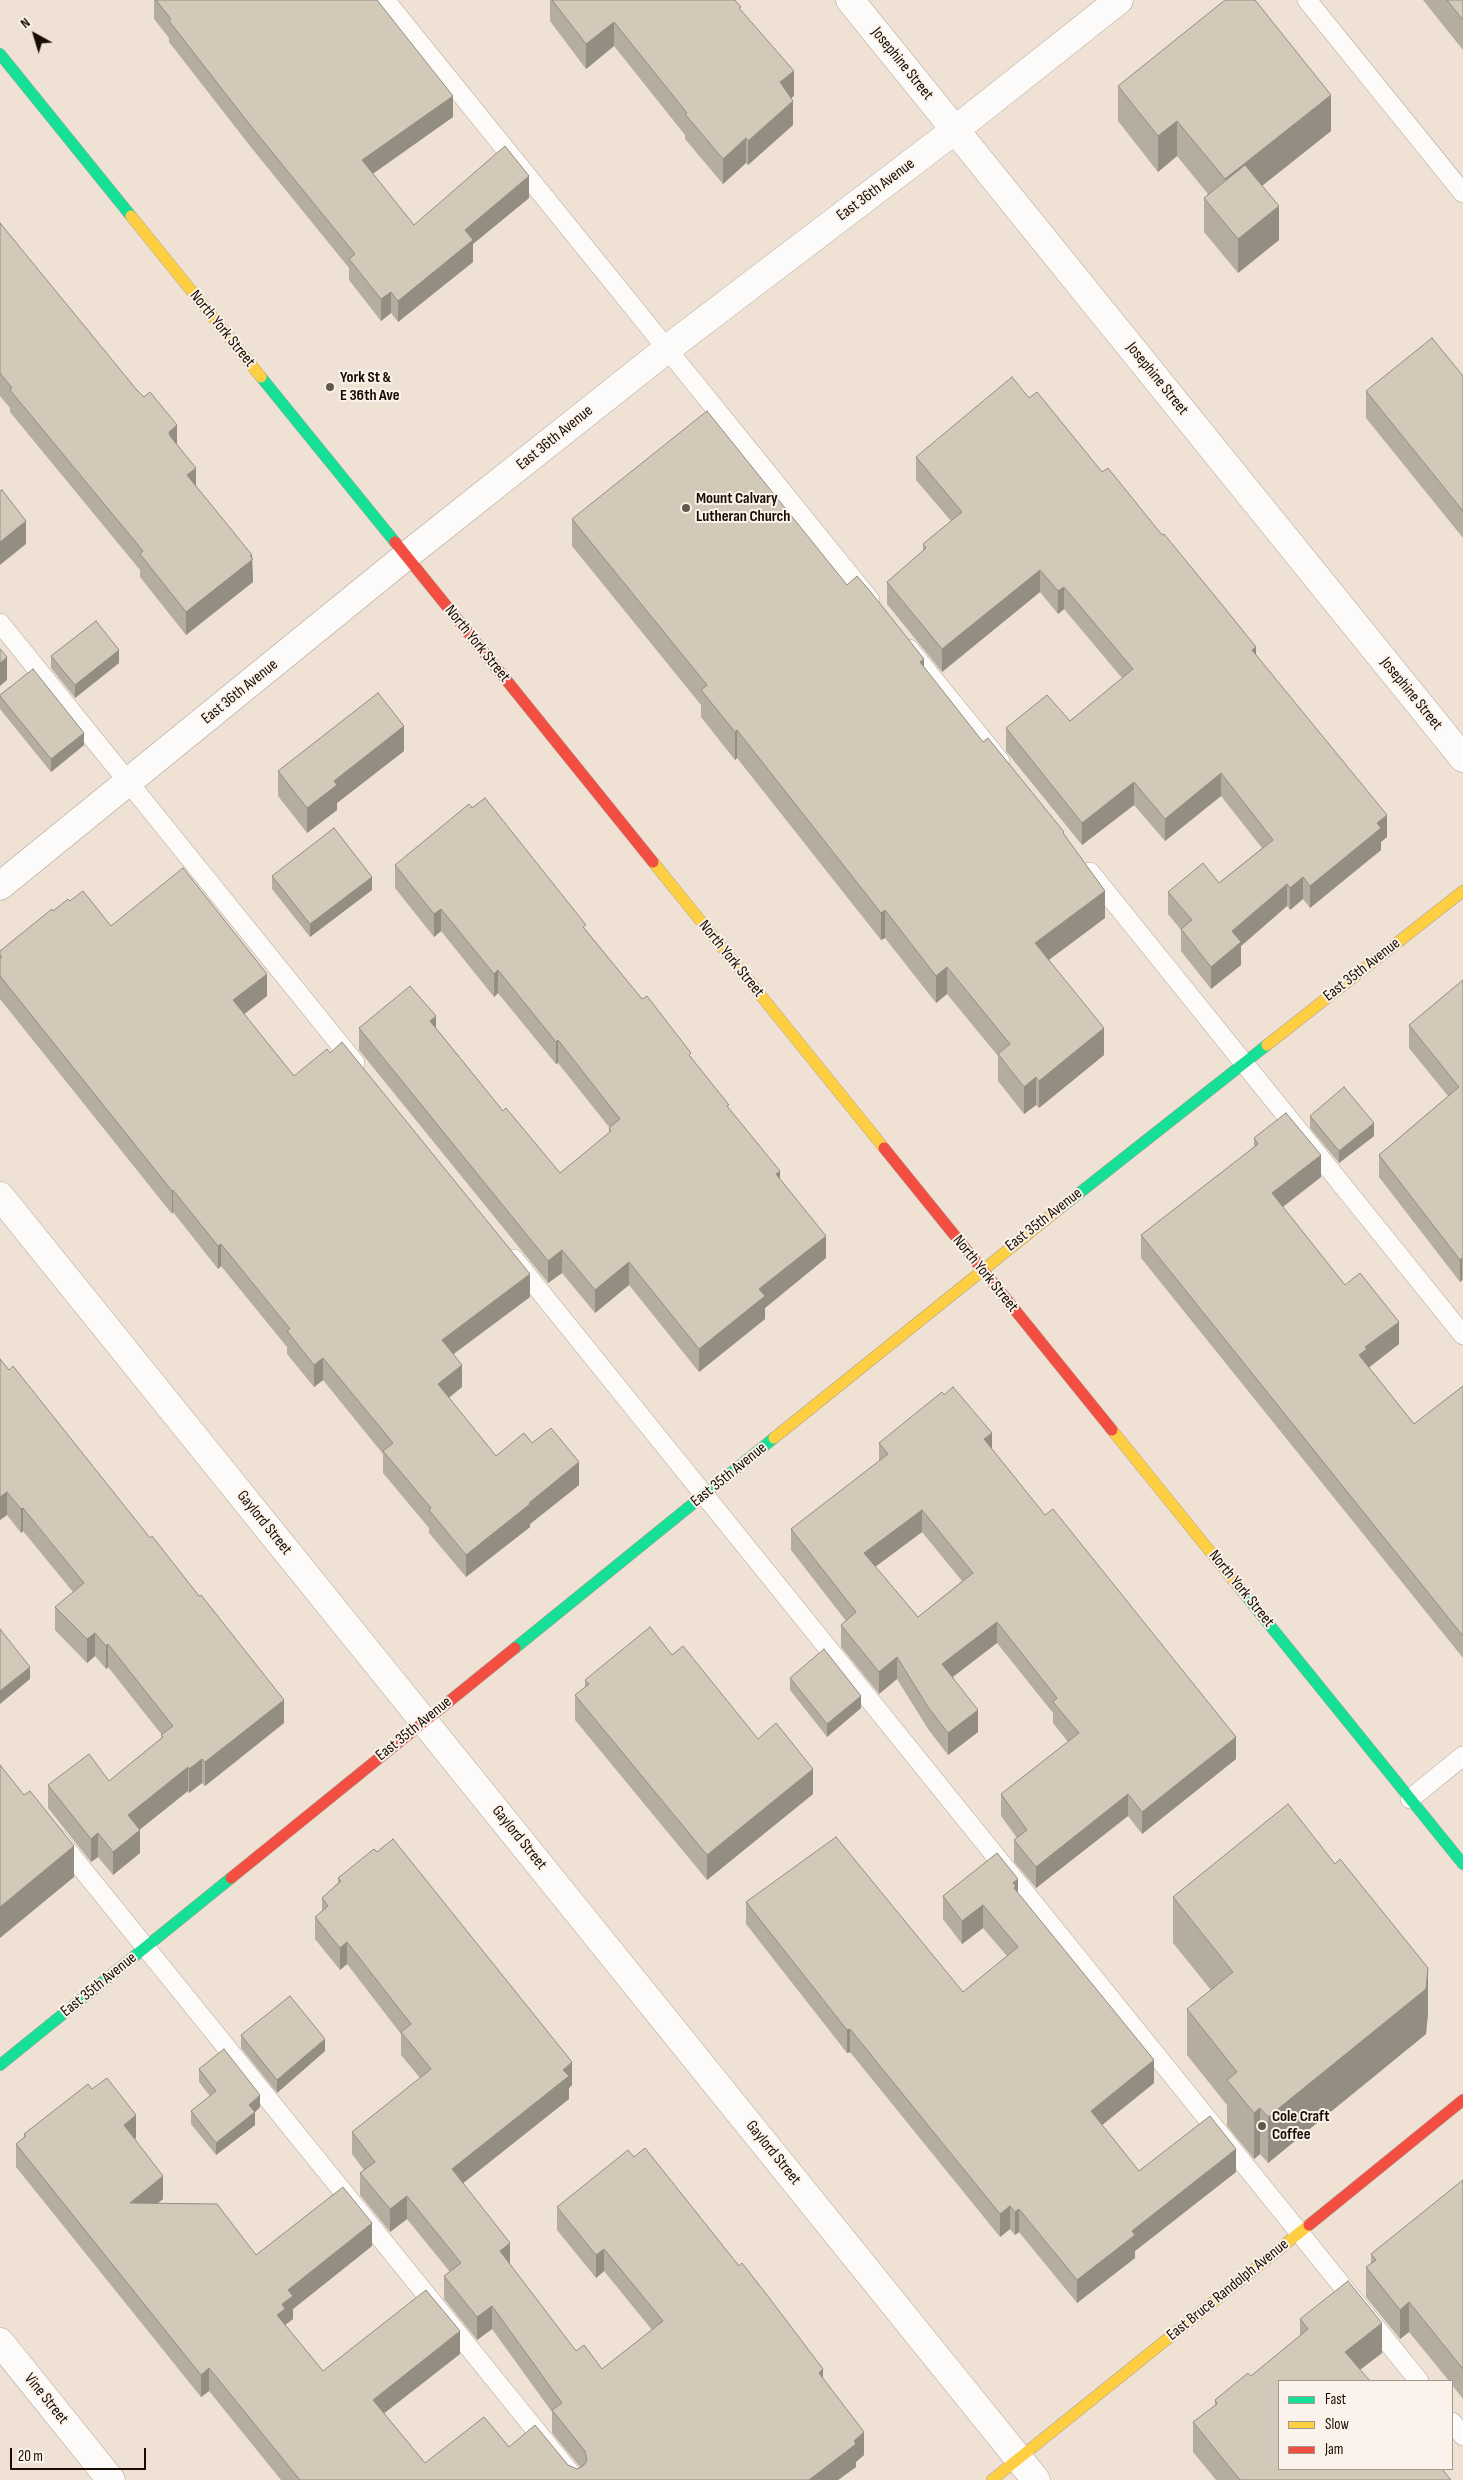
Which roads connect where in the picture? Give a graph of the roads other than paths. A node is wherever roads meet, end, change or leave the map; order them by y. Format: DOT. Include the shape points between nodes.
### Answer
graph roads {
  1 [pos="385,0"];
  2 [pos="850,0"];
  3 [pos="1119,0"];
  4 [pos="1307,0"];
  5 [pos="0,54"];
  6 [pos="955,130"];
  7 [pos="1463,193"];
  8 [pos="667,349"];
  9 [pos="406,556"];
  10 [pos="883,616"];
  11 [pos="0,623"];
  12 [pos="895,631"];
  13 [pos="1463,758"];
  14 [pos="1013,778"];
  15 [pos="127,782"];
  16 [pos="1076,854"];
  17 [pos="0,886"];
  18 [pos="1463,892"];
  19 [pos="1244,1062"];
  20 [pos="368,1078"];
  21 [pos="0,1196"];
  22 [pos="505,1247"];
  23 [pos="981,1270"];
  24 [pos="1463,1335"];
  25 [pos="704,1495"];
  26 [pos="424,1721"];
  27 [pos="1463,1756"];
  28 [pos="1410,1798"];
  29 [pos="48,1826"];
  30 [pos="1463,1864"];
  31 [pos="146,1947"];
  32 [pos="0,2065"];
  33 [pos="1463,2100"];
  34 [pos="1299,2233"];
  35 [pos="0,2342"];
  36 [pos="1418,2380"];
  37 [pos="1453,2423"];
  38 [pos="1463,2436"];
  39 [pos="1019,2458"];
  40 [pos="111,2480"];
  41 [pos="576,2480"];
  42 [pos="992,2480"];
  43 [pos="1036,2480"];
  1 -- 8 [label="lane"];
  2 -- 6 [label="street, Josephine Street"];
  3 -- 6 [label="street, East 36th Avenue"];
  4 -- 7 [label="lane"];
  5 -- 9 [label="street, North York Street"];
  6 -- 8 [label="street, East 36th Avenue"];
  6 -- 13 [label="street, Josephine Street"];
  8 -- 9 [label="street, East 36th Avenue"];
  8 -- 10 [label="lane"];
  9 -- 15 [label="street, East 36th Avenue"];
  9 -- 23 [label="street, North York Street"];
  11 -- 15 [label="lane"];
  12 -- 14 [label="lane"];
  15 -- 17 [label="street, East 36th Avenue"];
  15 -- 20 [label="lane"];
  16 -- 19 [label="lane"];
  18 -- 19 [label="street, East 35th Avenue"];
  19 -- 23 [label="street, East 35th Avenue"];
  19 -- 24 [label="lane"];
  21 -- 26 [label="street, Gaylord Street"];
  22 -- 25 [label="lane"];
  23 -- 25 [label="street, East 35th Avenue"];
  23 -- 28 [label="street, North York Street"];
  25 -- 26 [label="street, East 35th Avenue"];
  25 -- 34 [label="lane"];
  26 -- 31 [label="street, East 35th Avenue"];
  26 -- 39 [label="street, Gaylord Street"];
  27 -- 28 [label="lane"];
  28 -- 30 [label="street, North York Street"];
  29 -- 31 [label="lane"];
  31 -- 32 [label="street, East 35th Avenue"];
  31 -- 41 [label="lane"];
  33 -- 34 [label="street, East Bruce Randolph Avenue"];
  34 -- 36 [label="lane"];
  34 -- 39 [label="street, East Bruce Randolph Avenue"];
  35 -- 40 [label="street, Vine Street"];
  37 -- 38 [label="lane"];
  39 -- 42 [label="street, East Bruce Randolph Avenue"];
  39 -- 43 [label="street, Gaylord Street"];
}
